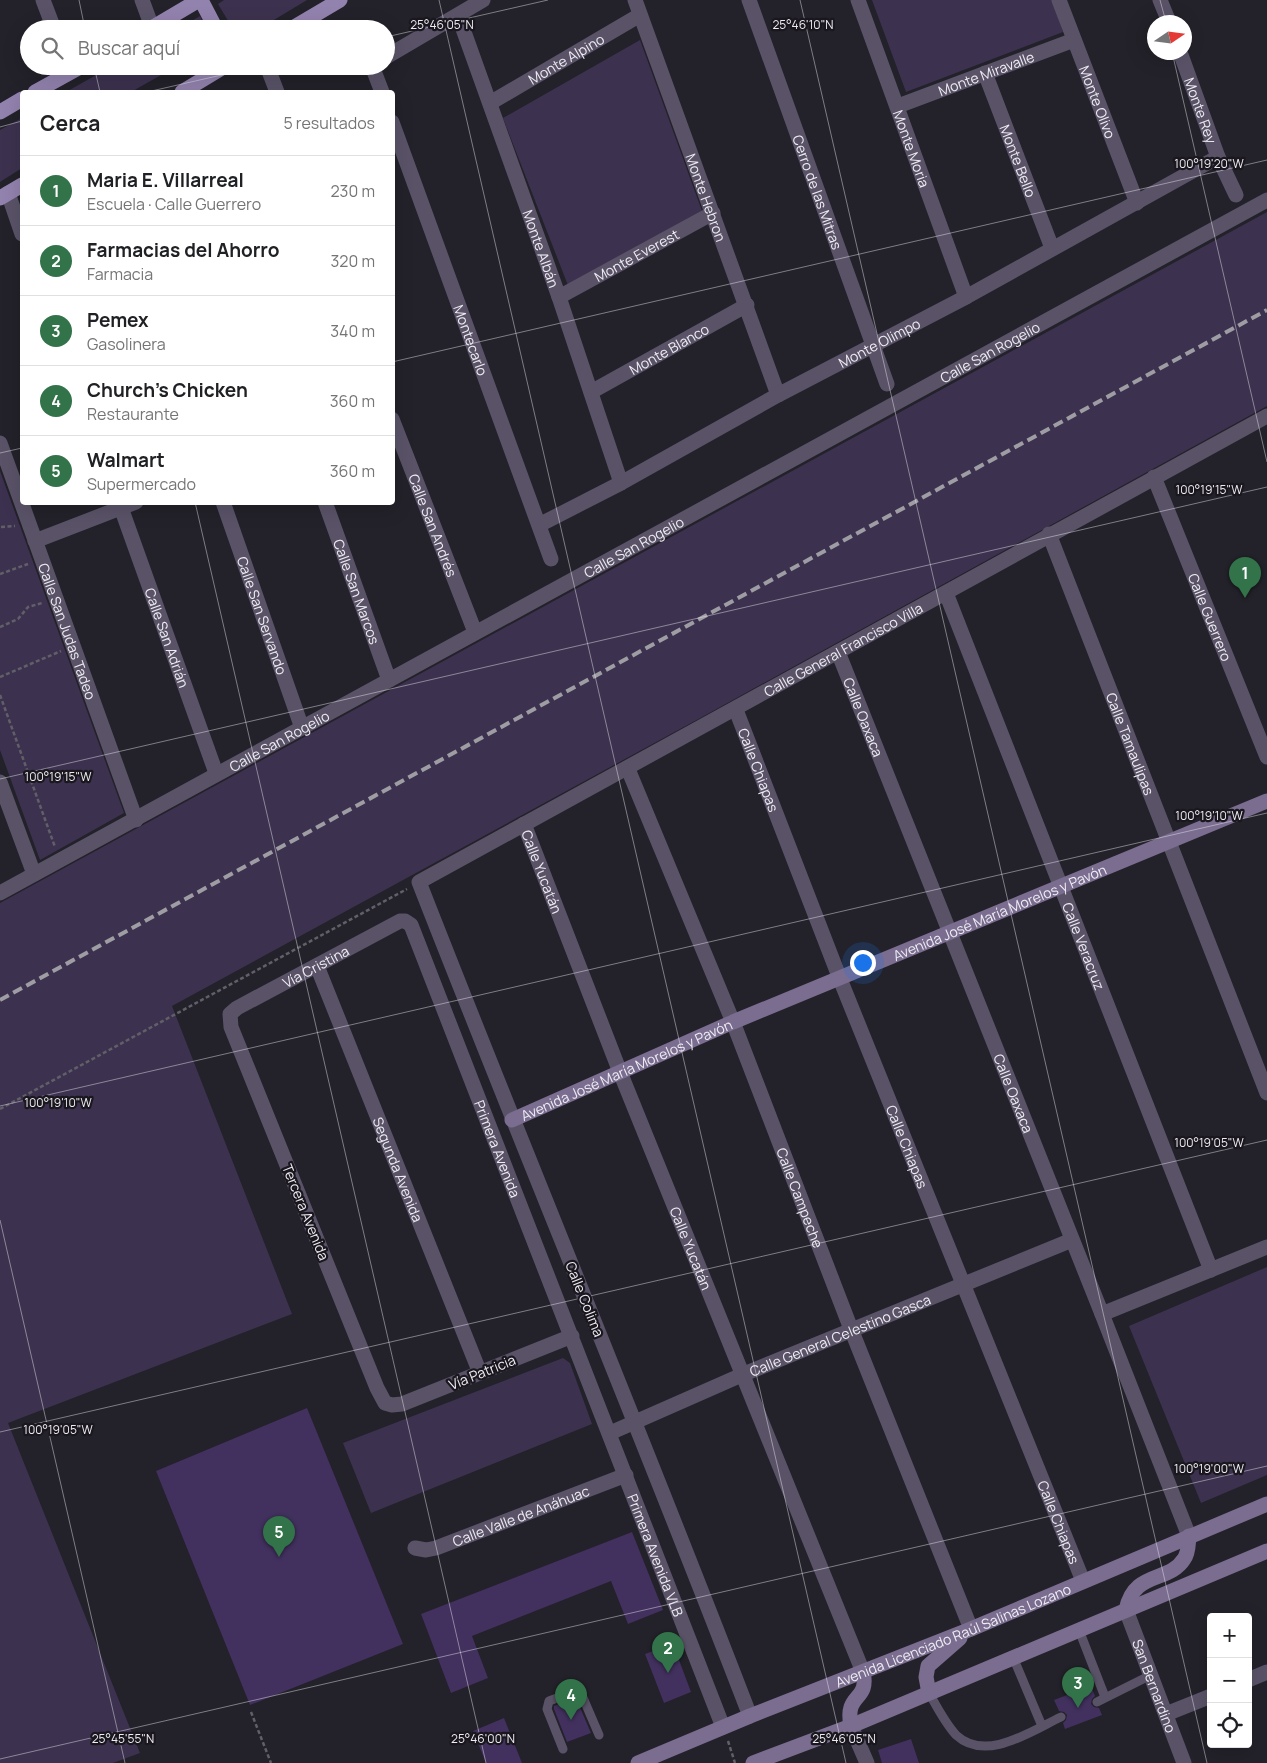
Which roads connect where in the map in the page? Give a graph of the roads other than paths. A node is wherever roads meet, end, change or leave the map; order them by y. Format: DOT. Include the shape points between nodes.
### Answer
graph roads {
  1 [pos="43,0"];
  2 [pos="142,0"];
  3 [pos="200,0"];
  4 [pos="340,0"];
  5 [pos="483,0"];
  6 [pos="635,0"];
  7 [pos="749,0"];
  8 [pos="858,0"];
  9 [pos="1059,0"];
  10 [pos="1160,0"];
  11 [pos="458,15"];
  12 [pos="640,15"];
  13 [pos="1165,15"];
  14 [pos="51,20"];
  15 [pos="148,20"];
  16 [pos="165,20"];
  17 [pos="211,20"];
  18 [pos="306,20"];
  19 [pos="1074,40"];
  20 [pos="395,52"];
  21 [pos="1183,60"];
  22 [pos="985,74"];
  23 [pos="62,75"];
  24 [pos="210,75"];
  25 [pos="270,75"];
  26 [pos="375,75"];
  27 [pos="38,90"];
  28 [pos="185,90"];
  29 [pos="276,90"];
  30 [pos="381,90"];
  31 [pos="20,100"];
  32 [pos="490,103"];
  33 [pos="898,106"];
  34 [pos="0,112"];
  35 [pos="395,130"];
  36 [pos="1218,156"];
  37 [pos="20,186"];
  38 [pos="1236,195"];
  39 [pos="4,196"];
  40 [pos="1267,200"];
  41 [pos="1137,203"];
  42 [pos="713,213"];
  43 [pos="20,230"];
  44 [pos="1052,248"];
  45 [pos="966,297"];
  46 [pos="559,298"];
  47 [pos="746,305"];
  48 [pos="873,346"];
  49 [pos="887,384"];
  50 [pos="591,392"];
  51 [pos="778,395"];
  52 [pos="1267,416"];
  53 [pos="395,427"];
  54 [pos="0,443"];
  55 [pos="1154,477"];
  56 [pos="621,483"];
  57 [pos="20,498"];
  58 [pos="22,505"];
  59 [pos="120,505"];
  60 [pos="223,505"];
  61 [pos="326,505"];
  62 [pos="539,526"];
  63 [pos="1049,534"];
  64 [pos="35,540"];
  65 [pos="550,559"];
  66 [pos="946,593"];
  67 [pos="475,632"];
  68 [pos="838,652"];
  69 [pos="389,680"];
  70 [pos="736,710"];
  71 [pos="302,728"];
  72 [pos="1267,757"];
  73 [pos="628,769"];
  74 [pos="216,773"];
  75 [pos="0,782"];
  76 [pos="1267,801"];
  77 [pos="136,820"];
  78 [pos="524,824"];
  79 [pos="1170,842"];
  80 [pos="34,874"];
  81 [pos="419,882"];
  82 [pos="1061,886"];
  83 [pos="0,893"];
  84 [pos="400,921"];
  85 [pos="949,933"];
  86 [pos="317,966"];
  87 [pos="840,979"];
  88 [pos="230,1014"];
  89 [pos="733,1022"];
  90 [pos="620,1072"];
  91 [pos="1267,1093"];
  92 [pos="512,1120"];
  93 [pos="1072,1240"];
  94 [pos="1267,1247"];
  95 [pos="1211,1270"];
  96 [pos="962,1284"];
  97 [pos="1102,1314"];
  98 [pos="851,1329"];
  99 [pos="572,1336"];
  100 [pos="480,1373"];
  101 [pos="744,1374"];
  102 [pos="591,1384"];
  103 [pos="392,1405"];
  104 [pos="635,1422"];
  105 [pos="610,1433"];
  106 [pos="626,1475"];
  107 [pos="1267,1504"];
  108 [pos="1189,1536"];
  109 [pos="415,1548"];
  110 [pos="1267,1551"];
  111 [pos="1083,1581"];
  112 [pos="1126,1610"];
  113 [pos="971,1629"];
  114 [pos="1079,1630"];
  115 [pos="1013,1657"];
  116 [pos="863,1672"];
  117 [pos="1267,1672"];
  118 [pos="1151,1674"];
  119 [pos="1252,1678"];
  120 [pos="929,1693"];
  121 [pos="1207,1698"];
  122 [pos="1166,1714"];
  123 [pos="750,1716"];
  124 [pos="1061,1717"];
  125 [pos="851,1726"];
  126 [pos="1042,1726"];
  127 [pos="723,1727"];
  128 [pos="599,1735"];
  129 [pos="563,1749"];
  130 [pos="638,1763"];
  131 [pos="753,1763"];
  132 [pos="866,1763"];
  133 [pos="1184,1763"];
  1 -- 14 [label="street"];
  2 -- 15 [label="street"];
  3 -- 16 [label="main road"];
  3 -- 17 [label="main road"];
  4 -- 18 [label="main road"];
  5 -- 11 [label="street"];
  6 -- 12 [label="street, Monte Hebron"];
  7 -- 48 [label="street, Cerro de las Mitras"];
  8 -- 33 [label="street, Monte Moria"];
  9 -- 19 [label="street, Monte Olivo"];
  10 -- 13 [label="street"];
  11 -- 20 [label="street"];
  11 -- 32 [label="street, Monte Albán"];
  12 -- 32 [label="street, Monte Alpino"];
  12 -- 42 [label="street, Monte Hebron"];
  19 -- 22 [label="street, Monte Miravalle"];
  19 -- 41 [label="street, Monte Olivo"];
  21 -- 36 [label="street, Monte Rey"];
  22 -- 33 [label="street, Monte Miravalle"];
  22 -- 44 [label="street, Monte Bello"];
  23 -- 27 [label="main road"];
  24 -- 28 [label="main road"];
  25 -- 29 [label="street"];
  26 -- 30 [label="street"];
  31 -- 34 [label="main road"];
  32 -- 46 [label="street, Monte Albán"];
  33 -- 45 [label="street, Monte Moria"];
  35 -- 62 [label="street, Montecarlo"];
  36 -- 38 [label="street, Monte Rey"];
  36 -- 41 [label="street, Monte Olimpo"];
  37 -- 39 [label="main road"];
  39 -- 43 [label="street"];
  40 -- 67 [label="street, Calle San Rogelio"];
  41 -- 44 [label="street, Monte Olimpo"];
  42 -- 46 [label="street, Monte Everest"];
  42 -- 47 [label="street, Monte Hebron"];
  44 -- 45 [label="street, Monte Olimpo"];
  45 -- 48 [label="street, Monte Olimpo"];
  46 -- 50 [label="street, Monte Albán"];
  47 -- 50 [label="street, Monte Blanco"];
  47 -- 51 [label="street, Monte Hebron"];
  48 -- 49 [label="street, Cerro de las Mitras"];
  48 -- 51 [label="street, Monte Olimpo"];
  50 -- 56 [label="street, Monte Albán"];
  51 -- 56 [label="street, Monte Olimpo"];
  52 -- 55 [label="street, Calle General Francisco Villa"];
  53 -- 67 [label="street, Calle San Andrés"];
  54 -- 57 [label="street, Calle San Judas Tadeo"];
  55 -- 63 [label="street, Calle General Francisco Villa"];
  55 -- 72 [label="street, Calle Guerrero"];
  56 -- 62 [label="street, Monte Olimpo"];
  58 -- 64 [label="street, Calle San Judas Tadeo"];
  59 -- 64 [label="street"];
  59 -- 74 [label="street, Calle San Adrián"];
  60 -- 71 [label="street, Calle San Servando"];
  61 -- 69 [label="street, Calle San Marcos"];
  62 -- 65 [label="street, Montecarlo"];
  63 -- 66 [label="street, Calle General Francisco Villa"];
  63 -- 79 [label="street, Calle Tamaulipas"];
  64 -- 77 [label="street, Calle San Judas Tadeo"];
  66 -- 68 [label="street, Calle General Francisco Villa"];
  66 -- 82 [label="street, Calle Veracruz"];
  67 -- 69 [label="street, Calle San Rogelio"];
  68 -- 70 [label="street, Calle General Francisco Villa"];
  68 -- 85 [label="street, Calle Oaxaca"];
  69 -- 71 [label="street, Calle San Rogelio"];
  70 -- 73 [label="street, Calle General Francisco Villa"];
  70 -- 87 [label="street, Calle Chiapas"];
  71 -- 74 [label="street, Calle San Rogelio"];
  73 -- 78 [label="street, Calle General Francisco Villa"];
  73 -- 89 [label="street, Calle Campeche"];
  74 -- 77 [label="street, Calle San Rogelio"];
  75 -- 80 [label="street"];
  76 -- 79 [label="main road, Avenida José María Morelos y Pavón"];
  77 -- 80 [label="street, Calle San Rogelio"];
  78 -- 81 [label="street, Calle General Francisco Villa"];
  78 -- 90 [label="street, Calle Yucatán"];
  79 -- 82 [label="main road, Avenida José María Morelos y Pavón"];
  79 -- 91 [label="street, Calle Tamaulipas"];
  80 -- 83 [label="street, Calle San Rogelio"];
  81 -- 92 [label="street, Calle Colima"];
  82 -- 85 [label="main road, Avenida José María Morelos y Pavón"];
  82 -- 95 [label="street, Calle Veracruz"];
  84 -- 86 [label="street, Vía Cristina"];
  84 -- 99 [label="street, Primera Avenida" via="407,922 414,932"];
  85 -- 87 [label="main road, Avenida José María Morelos y Pavón"];
  85 -- 93 [label="street, Calle Oaxaca"];
  86 -- 88 [label="street, Vía Cristina"];
  86 -- 100 [label="street, Segunda Avenida"];
  87 -- 89 [label="main road, Avenida José María Morelos y Pavón"];
  87 -- 96 [label="street, Calle Chiapas"];
  88 -- 103 [label="street, Tercera Avenida" via="231,1027 373,1379 385,1403"];
  89 -- 90 [label="main road, Avenida José María Morelos y Pavón"];
  89 -- 98 [label="street, Calle Campeche"];
  90 -- 92 [label="main road, Avenida José María Morelos y Pavón"];
  90 -- 101 [label="street, Calle Yucatán"];
  92 -- 104 [label="street, Calle Colima"];
  93 -- 96 [label="street, Calle General Celestino Gasca"];
  93 -- 97 [label="street, Calle Oaxaca"];
  94 -- 95 [label="street"];
  95 -- 97 [label="street"];
  96 -- 98 [label="street, Calle General Celestino Gasca"];
  96 -- 111 [label="street, Calle Chiapas"];
  97 -- 108 [label="street, Calle Oaxaca"];
  98 -- 101 [label="street, Calle General Celestino Gasca"];
  98 -- 113 [label="street, Calle Campeche"];
  99 -- 100 [label="street, Vía Patricia"];
  99 -- 102 [label="street, Primera Avenida"];
  100 -- 103 [label="street, Vía Patricia"];
  101 -- 104 [label="street, Calle General Celestino Gasca"];
  101 -- 116 [label="street, Calle Yucatán"];
  102 -- 105 [label="street, Primera Avenida VLB"];
  104 -- 105 [label="street, Calle General Celestino Gasca"];
  104 -- 123 [label="street, Calle Colima"];
  105 -- 106 [label="street, Primera Avenida VLB"];
  106 -- 109 [label="street, Calle Valle de Anáhuac" via="436,1548"];
  106 -- 127 [label="street, Primera Avenida VLB"];
  107 -- 108 [label="main road, Avenida Licenciado Raúl Salinas Lozano"];
  108 -- 111 [label="main road, Avenida Licenciado Raúl Salinas Lozano"];
  108 -- 112 [label="main road" via="1184,1560 1140,1585 1132,1592"];
  110 -- 112 [label="main road"];
  111 -- 113 [label="main road, Avenida Licenciado Raúl Salinas Lozano"];
  112 -- 114 [label="main road"];
  112 -- 118 [label="street, San Bernardino"];
  113 -- 116 [label="main road, Avenida Licenciado Raúl Salinas Lozano"];
  113 -- 120 [label="main road" via="928,1666"];
  114 -- 115 [label="main road"];
  114 -- 118 [label="lane" via="1101,1700"];
  115 -- 120 [label="main road"];
  115 -- 126 [label="lane"];
  116 -- 123 [label="main road, Avenida Licenciado Raúl Salinas Lozano"];
  116 -- 125 [label="main road" via="864,1690 848,1712"];
  117 -- 119 [label="street"];
  118 -- 122 [label="street, San Bernardino"];
  120 -- 125 [label="main road"];
  120 -- 126 [label="lane" via="957,1736 978,1747 997,1747"];
  121 -- 122 [label="street"];
  122 -- 133 [label="street, San Bernardino"];
  123 -- 127 [label="main road, Avenida Licenciado Raúl Salinas Lozano"];
  124 -- 126 [label="lane"];
  125 -- 131 [label="main road"];
  125 -- 132 [label="street"];
  127 -- 130 [label="main road, Avenida Licenciado Raúl Salinas Lozano"];
  128 -- 129 [label="lane" via="580,1693 576,1691 549,1701 547,1709"];
}
